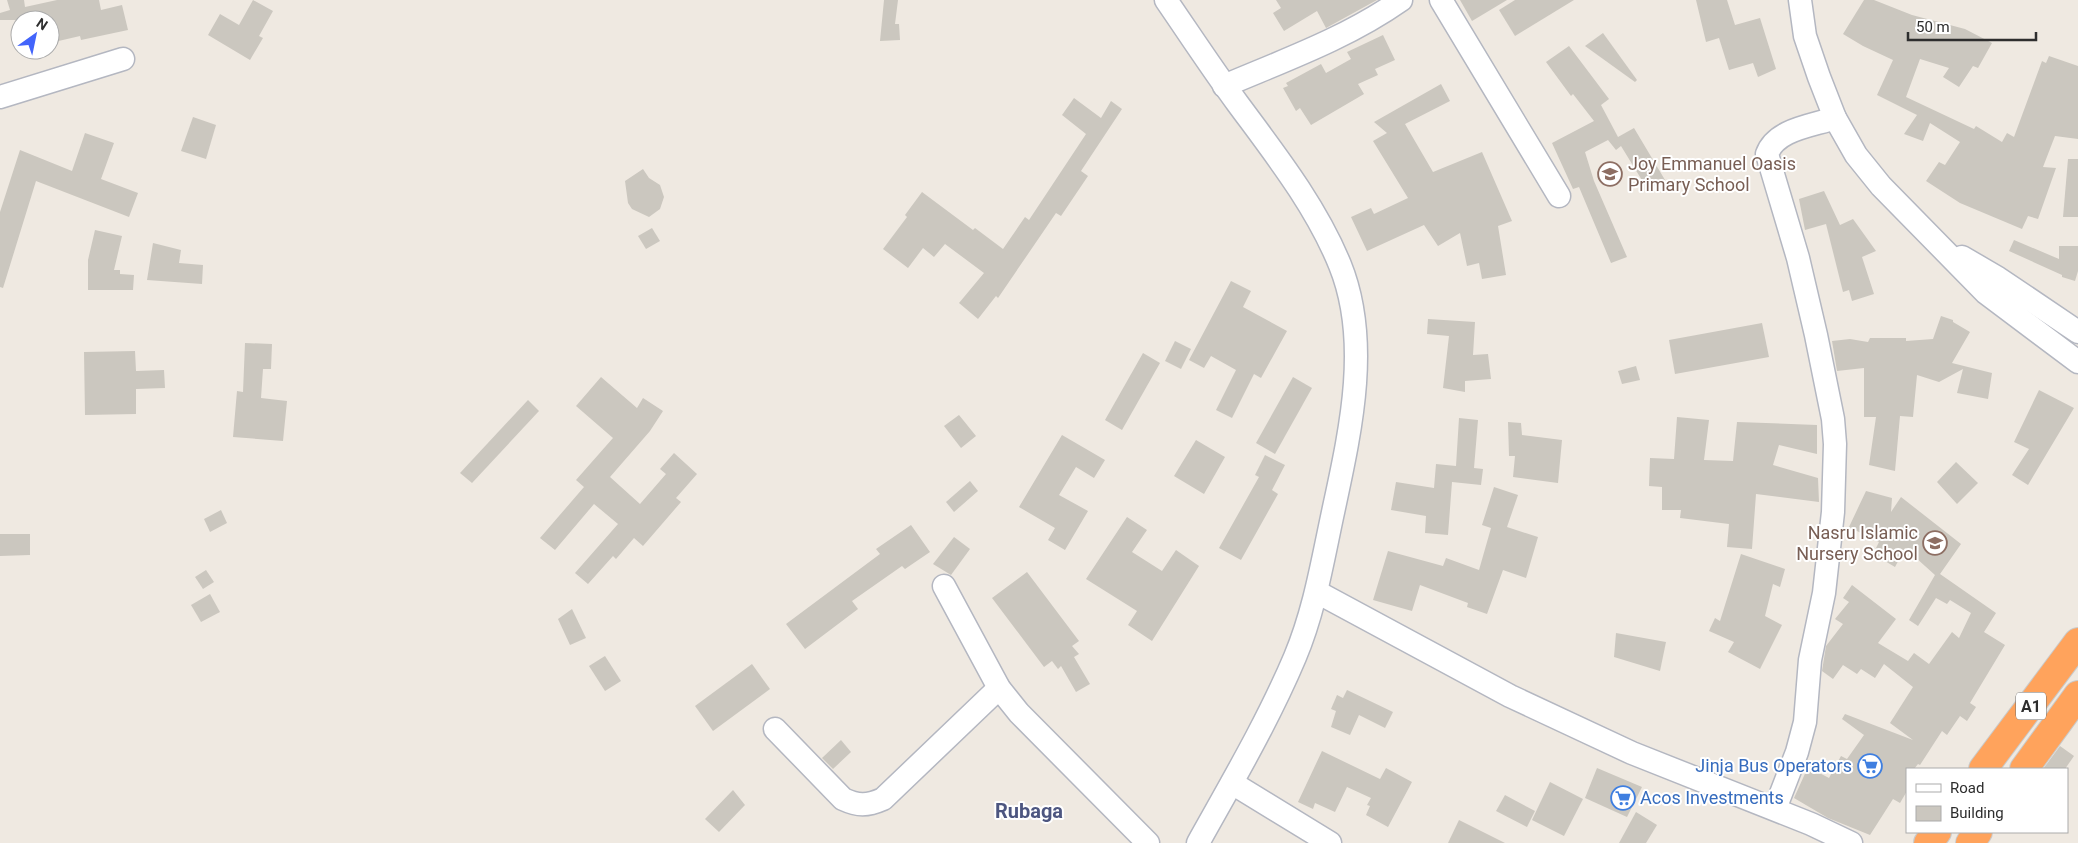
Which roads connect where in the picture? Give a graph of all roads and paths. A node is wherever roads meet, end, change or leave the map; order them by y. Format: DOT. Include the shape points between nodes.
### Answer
graph roads {
  1 [pos="1166,0"];
  2 [pos="1401,0"];
  3 [pos="1441,0"];
  4 [pos="1800,0"];
  5 [pos="123,59"];
  6 [pos="1224,86"];
  7 [pos="0,97"];
  8 [pos="1835,118"];
  9 [pos="1559,196"];
  10 [pos="1939,244"];
  11 [pos="2078,332"];
  12 [pos="2078,362"];
  13 [pos="944,586"];
  14 [pos="1317,592"];
  15 [pos="2078,642"];
  16 [pos="999,688"];
  17 [pos="2078,695"];
  18 [pos="775,729"];
  19 [pos="1984,768"];
  20 [pos="2025,768"];
  21 [pos="1232,783"];
  22 [pos="1775,809"];
  23 [pos="1936,833"];
  24 [pos="1148,843"];
  25 [pos="1198,843"];
  26 [pos="1330,843"];
  27 [pos="1851,843"];
  28 [pos="1928,843"];
  1 -- 6 [label="street"];
  2 -- 6 [label="street" via="1369,22 1328,42"];
  3 -- 9 [label="street"];
  4 -- 8 [label="street" via="1805,36"];
  5 -- 7 [label="street"];
  6 -- 14 [label="street" via="1286,169 1317,220 1340,264 1354,306 1357,350 1347,450"];
  8 -- 10 [label="street" via="1856,155 1881,186"];
  8 -- 22 [label="street" via="1780,136 1770,143 1766,154 1798,258 1833,419 1835,444 1833,512 1824,593 1810,660 1805,722 1798,752"];
  10 -- 11 [label="street" via="1998,278"];
  10 -- 12 [label="street" via="1986,293"];
  13 -- 16 [label="street"];
  14 -- 21 [label="street" via="1295,656"];
  14 -- 22 [label="street" via="1510,696 1632,753"];
  15 -- 19 [label="highway, A1"];
  16 -- 18 [label="street" via="883,799 870,805 856,806 843,799"];
  16 -- 24 [label="street"];
  17 -- 20 [label="highway, A1"];
  21 -- 25 [label="street"];
  21 -- 26 [label="street"];
  22 -- 27 [label="street"];
  23 -- 28 [label="highway"];
}
